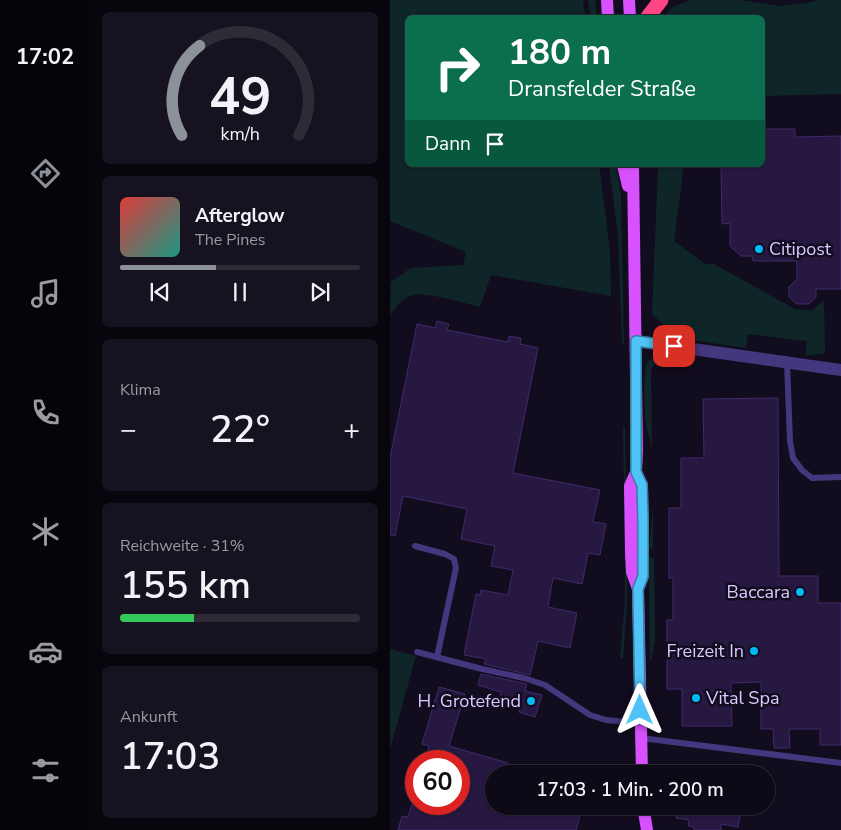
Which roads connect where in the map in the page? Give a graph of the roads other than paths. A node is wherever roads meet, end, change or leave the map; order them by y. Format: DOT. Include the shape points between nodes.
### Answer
graph roads {
  1 [pos="607,0"];
  2 [pos="629,0"];
  3 [pos="660,0"];
  4 [pos="608,15"];
  5 [pos="630,15"];
  6 [pos="649,15"];
  7 [pos="623,167"];
  8 [pos="633,167"];
  9 [pos="633,210"];
  10 [pos="636,341"];
  11 [pos="787,362"];
  12 [pos="841,370"];
  13 [pos="841,477"];
  14 [pos="415,546"];
  15 [pos="417,652"];
  16 [pos="437,657"];
  17 [pos="640,724"];
  18 [pos="640,738"];
  19 [pos="840,762"];
  20 [pos="642,765"];
  21 [pos="644,815"];
  22 [pos="647,830"];
  1 -- 4 [label="main road"];
  2 -- 5 [label="main road"];
  3 -- 6 [label="highway"];
  7 -- 9 [label="main road"];
  8 -- 9 [label="main road"];
  9 -- 10 [label="main road"];
  10 -- 11 [label="street"];
  10 -- 17 [label="main road" via="636,472 630,486 632,572 638,589"];
  11 -- 12 [label="street"];
  11 -- 13 [label="lane" via="793,458 812,478"];
  14 -- 16 [label="lane" via="445,554 454,559 456,568"];
  15 -- 16 [label="lane"];
  16 -- 17 [label="lane" via="545,684 582,712"];
  17 -- 18 [label="main road"];
  18 -- 19 [label="lane"];
  18 -- 20 [label="main road"];
  21 -- 22 [label="main road"];
}
